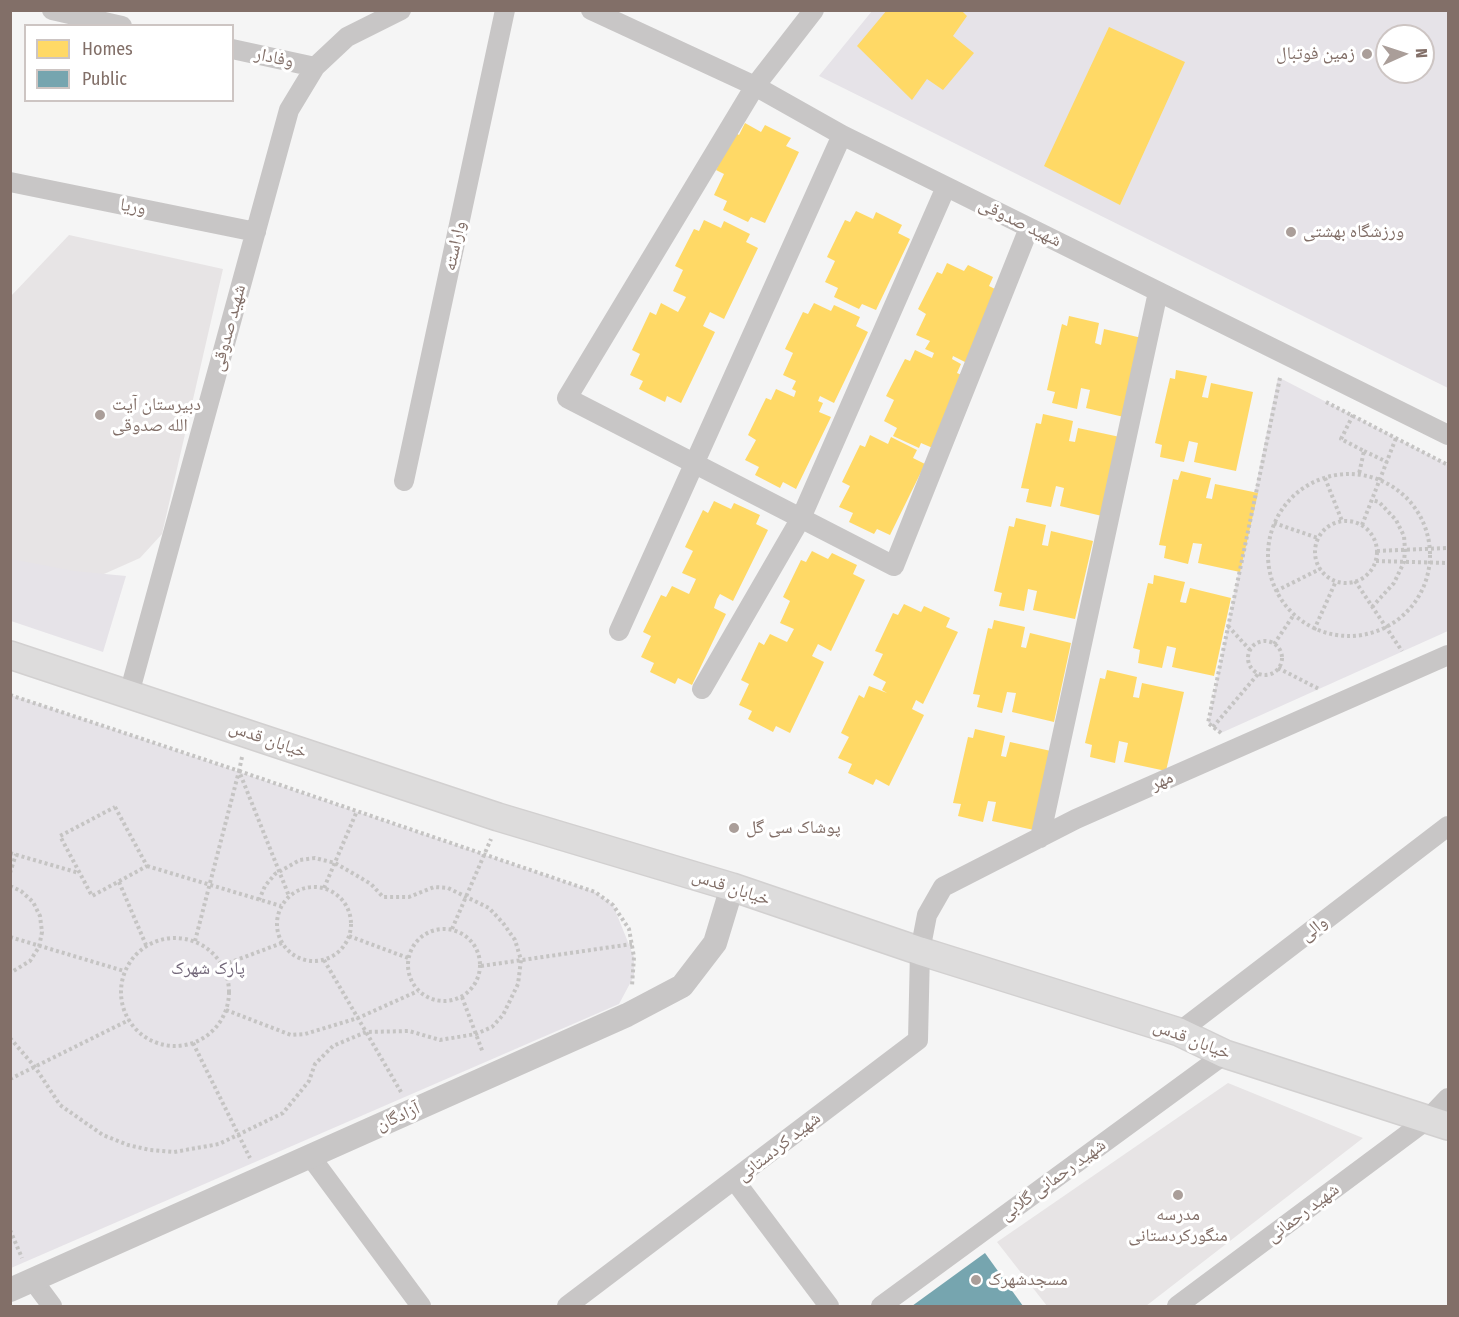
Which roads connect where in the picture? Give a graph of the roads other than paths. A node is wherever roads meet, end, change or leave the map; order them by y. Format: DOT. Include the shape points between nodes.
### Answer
graph roads {
  1 [pos="52,10"];
  2 [pos="401,10"];
  3 [pos="506,10"];
  4 [pos="591,10"];
  5 [pos="813,10"];
  6 [pos="110,19"];
  7 [pos="234,49"];
  8 [pos="315,67"];
  9 [pos="754,86"];
  10 [pos="842,135"];
  11 [pos="10,182"];
  12 [pos="946,187"];
  13 [pos="1029,228"];
  14 [pos="256,232"];
  15 [pos="1158,292"];
  16 [pos="1449,435"];
  17 [pos="693,462"];
  18 [pos="404,482"];
  19 [pos="801,518"];
  20 [pos="619,631"];
  21 [pos="10,655"];
  22 [pos="1449,655"];
  23 [pos="702,689"];
  24 [pos="129,694"];
  25 [pos="1449,826"];
  26 [pos="1040,838"];
  27 [pos="732,887"];
  28 [pos="920,951"];
  29 [pos="1179,1032"];
  30 [pos="1225,1054"];
  31 [pos="1449,1098"];
  32 [pos="1438,1123"];
  33 [pos="310,1156"];
  34 [pos="735,1181"];
  35 [pos="25,1272"];
  36 [pos="10,1290"];
  37 [pos="52,1306"];
  38 [pos="421,1306"];
  39 [pos="567,1306"];
  40 [pos="829,1306"];
  41 [pos="881,1306"];
  42 [pos="1178,1306"];
  1 -- 6 [label="street"];
  2 -- 8 [label="street, شهید صدوقی" via="347,37"];
  3 -- 18 [label="street, واراسته"];
  4 -- 9 [label="street, شهید صدوقی"];
  5 -- 9 [label="street"];
  7 -- 8 [label="street, وفادار"];
  8 -- 14 [label="street, شهید صدوقی" via="289,110"];
  9 -- 10 [label="street, شهید صدوقی"];
  9 -- 17 [label="street" via="567,398"];
  10 -- 12 [label="street, شهید صدوقی"];
  10 -- 17 [label="street"];
  11 -- 14 [label="street, وریا"];
  12 -- 13 [label="street, شهید صدوقی"];
  12 -- 19 [label="street"];
  13 -- 15 [label="street, شهید صدوقی"];
  13 -- 19 [label="street" via="894,566"];
  14 -- 24 [label="street, شهید صدوقی"];
  15 -- 16 [label="street, شهید صدوقی"];
  15 -- 26 [label="street"];
  17 -- 19 [label="street"];
  17 -- 20 [label="street"];
  19 -- 23 [label="street"];
  21 -- 24 [label="main road, خیابان قدس"];
  22 -- 26 [label="street, مهر"];
  24 -- 27 [label="main road, خیابان قدس" via="498,817"];
  25 -- 29 [label="street, والی"];
  26 -- 28 [label="street, مهر" via="943,887 927,915"];
  27 -- 28 [label="main road, خیابان قدس"];
  27 -- 33 [label="street, آزادگان" via="715,943 682,986 627,1015"];
  28 -- 29 [label="main road, خیابان قدس"];
  28 -- 34 [label="street, شهید کردستانی" via="918,1040"];
  29 -- 30 [label="main road, خیابان قدس"];
  30 -- 32 [label="main road, خیابان قدس"];
  30 -- 41 [label="street, شهید رحمانی گلابی"];
  31 -- 32 [label="street, شهید رحمانی"];
  32 -- 42 [label="street, شهید رحمانی"];
  33 -- 35 [label="street, آزادگان"];
  33 -- 38 [label="street"];
  34 -- 39 [label="street, شهید کردستانی"];
  34 -- 40 [label="street"];
  35 -- 36 [label="street, آزادگان"];
  35 -- 37 [label="street"];
}
